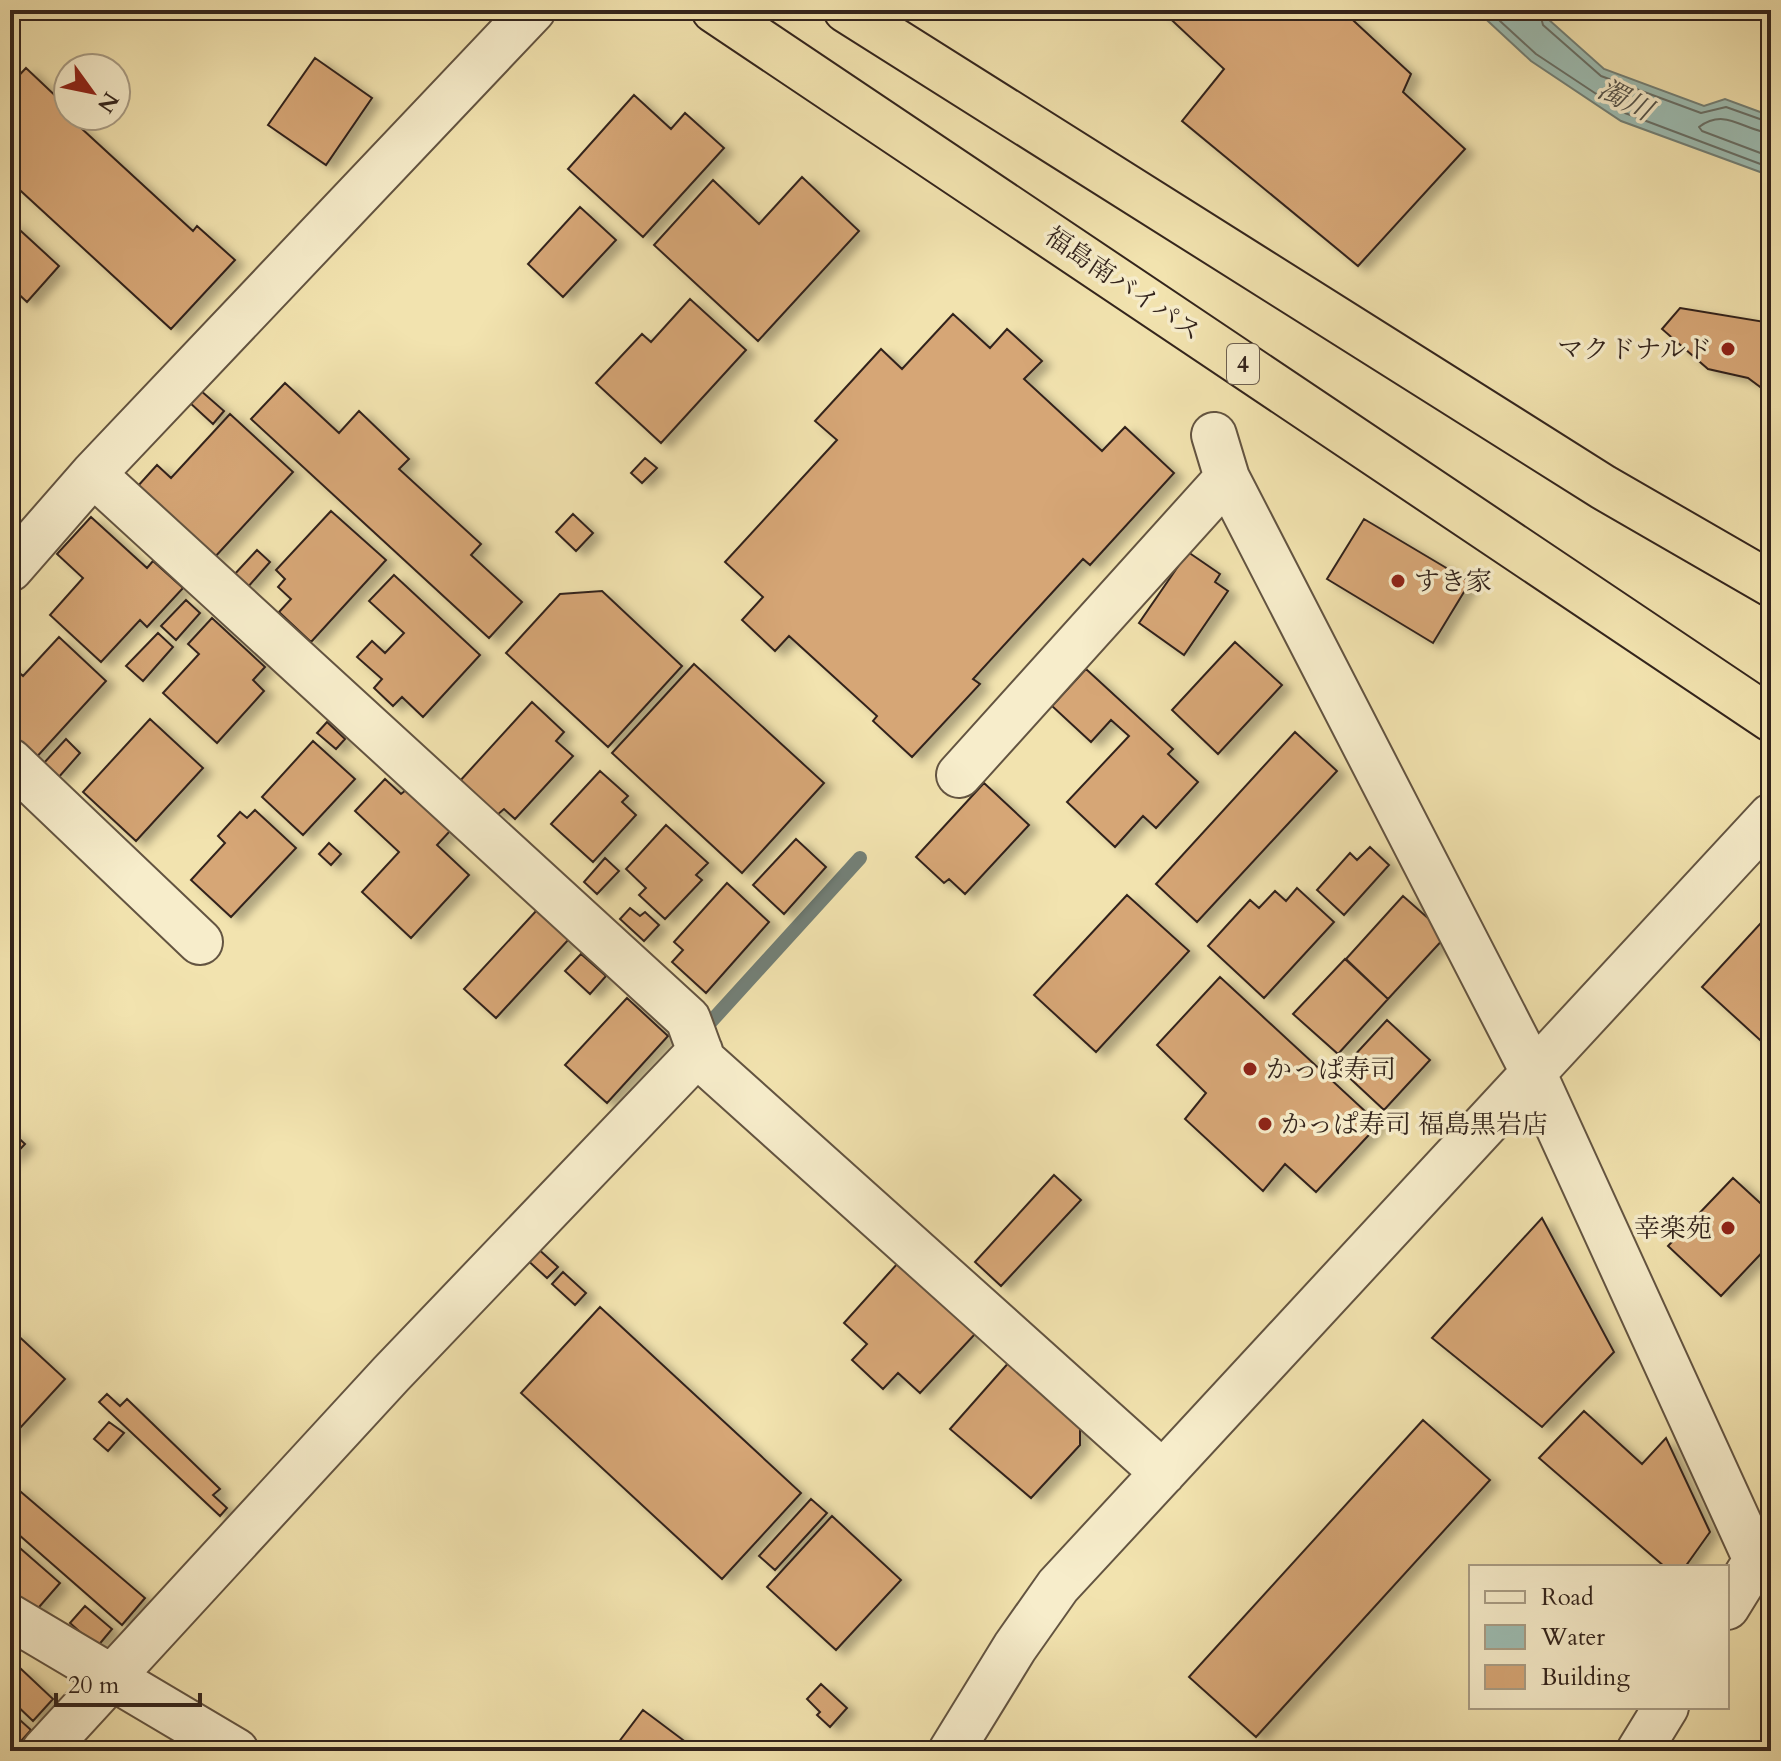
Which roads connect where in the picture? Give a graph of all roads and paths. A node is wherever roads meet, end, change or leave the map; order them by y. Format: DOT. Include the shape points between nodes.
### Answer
graph roads {
  1 [pos="533,10"];
  2 [pos="714,10"];
  3 [pos="846,10"];
  4 [pos="1214,435"];
  5 [pos="93,474"];
  6 [pos="1227,478"];
  7 [pos="10,569"];
  8 [pos="1771,584"];
  9 [pos="1771,719"];
  10 [pos="10,761"];
  11 [pos="959,775"];
  12 [pos="1771,816"];
  13 [pos="200,942"];
  14 [pos="700,1051"];
  15 [pos="1533,1072"];
  16 [pos="1163,1473"];
  17 [pos="1764,1564"];
  18 [pos="1729,1605"];
  19 [pos="10,1617"];
  20 [pos="114,1677"];
  21 [pos="1665,1709"];
  22 [pos="44,1751"];
  23 [pos="236,1751"];
  24 [pos="951,1751"];
  25 [pos="1639,1751"];
  1 -- 5 [label="street"];
  2 -- 9 [label="highway, 福島南バイパス / 4"];
  3 -- 8 [label="highway" via="1603,487"];
  4 -- 6 [label="street"];
  5 -- 7 [label="street"];
  5 -- 14 [label="street" via="688,1019"];
  6 -- 11 [label="street"];
  6 -- 15 [label="street"];
  10 -- 13 [label="street"];
  12 -- 15 [label="street"];
  14 -- 16 [label="street" via="703,1060"];
  14 -- 20 [label="street" via="391,1374"];
  15 -- 16 [label="street"];
  15 -- 17 [label="street"];
  16 -- 24 [label="street" via="1058,1586"];
  17 -- 18 [label="street"];
  19 -- 20 [label="street"];
  20 -- 22 [label="street"];
  20 -- 23 [label="street"];
  21 -- 25 [label="street"];
}
